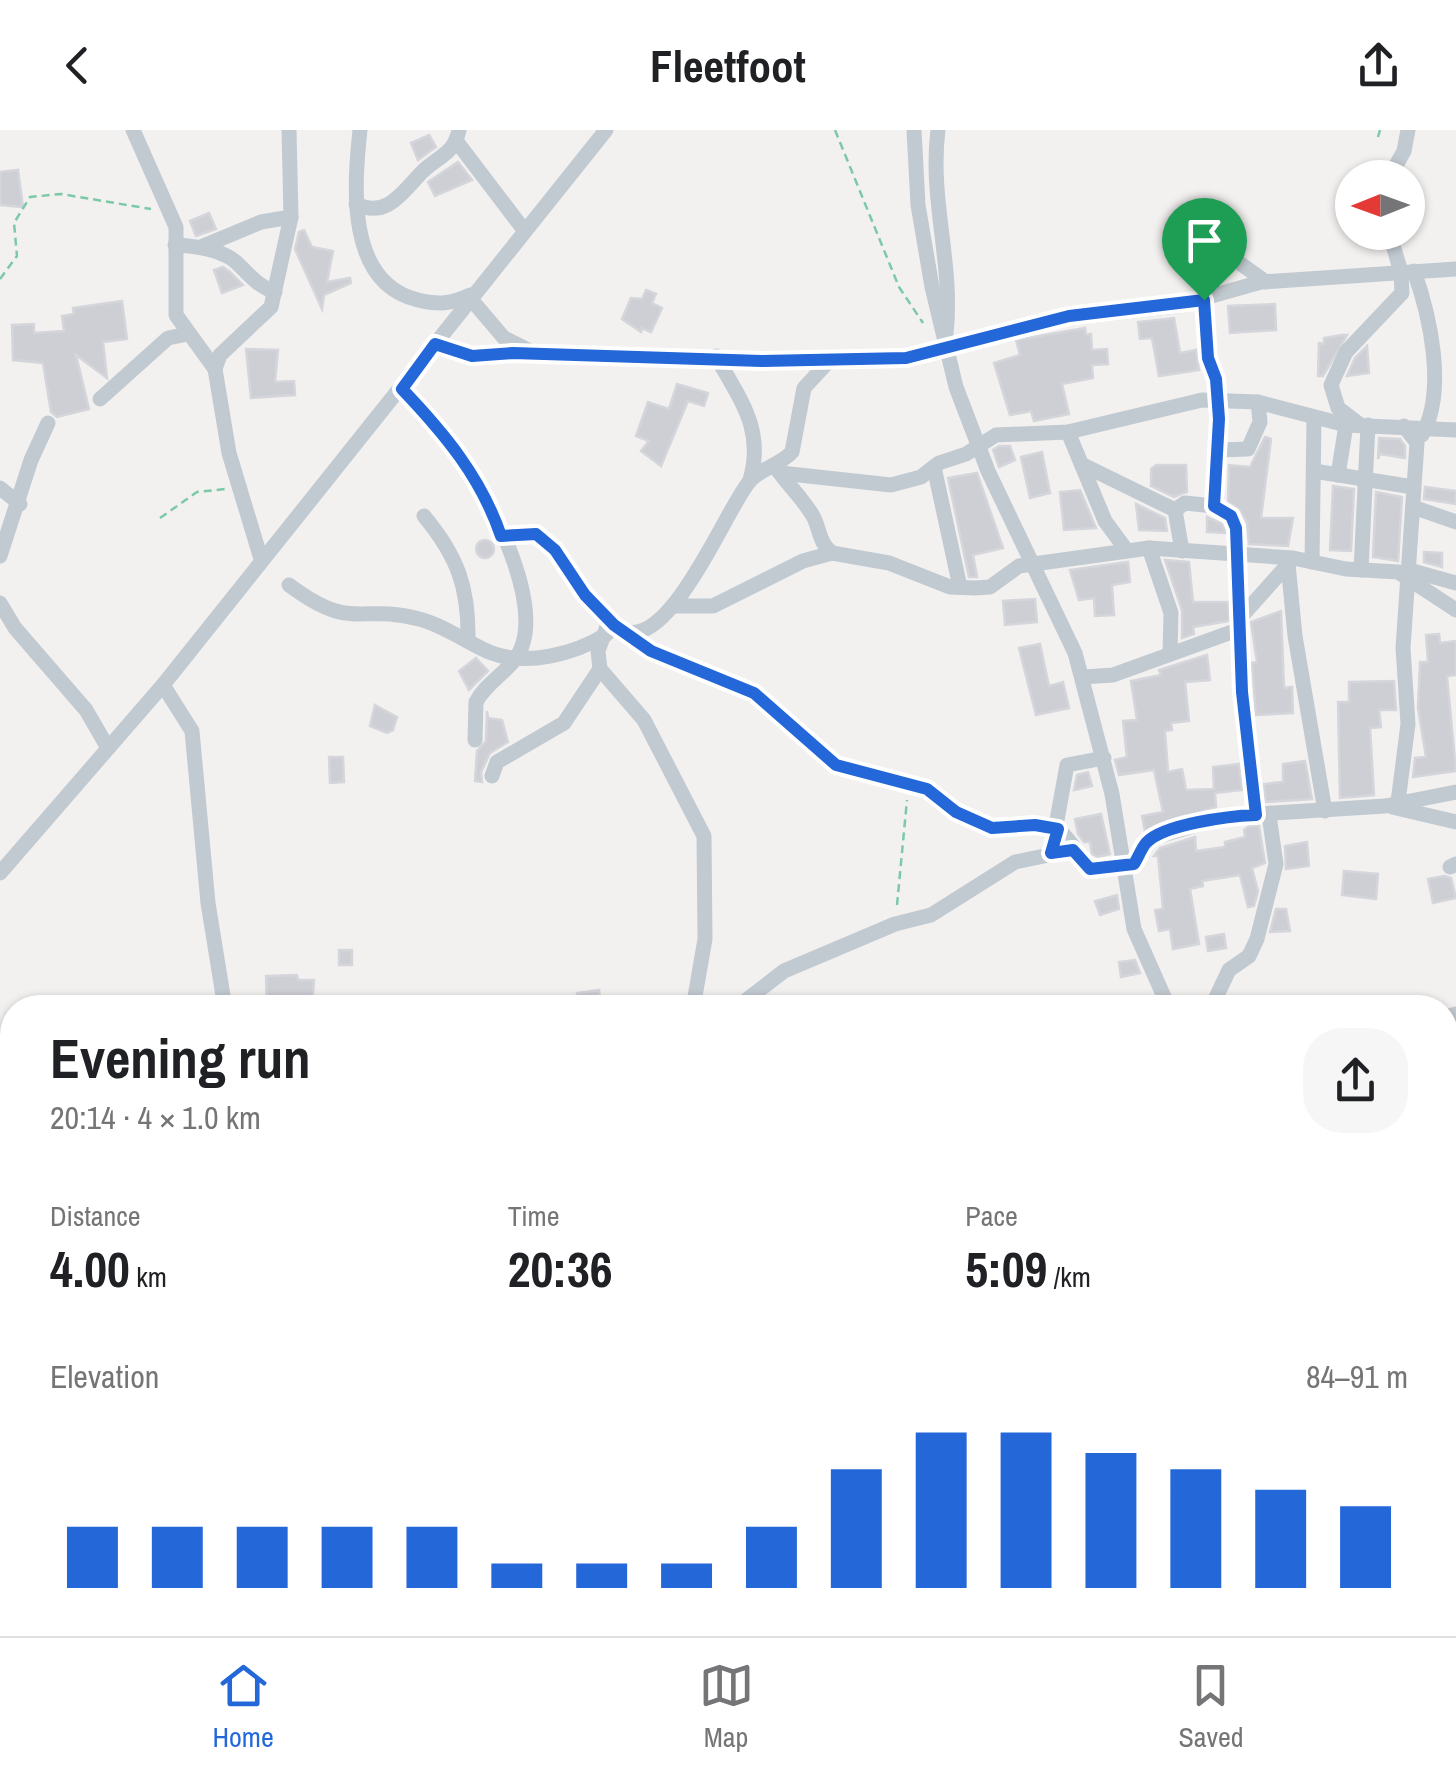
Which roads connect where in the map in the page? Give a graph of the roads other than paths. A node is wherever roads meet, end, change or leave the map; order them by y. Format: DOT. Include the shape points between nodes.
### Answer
graph roads {
  1 [pos="134,130"];
  2 [pos="289,130"];
  3 [pos="360,130"];
  4 [pos="606,130"];
  5 [pos="914,130"];
  6 [pos="938,130"];
  7 [pos="1408,130"];
  8 [pos="458,136"];
  9 [pos="1399,160"];
  10 [pos="356,204"];
  11 [pos="291,217"];
  12 [pos="524,230"];
  13 [pos="175,246"];
  14 [pos="201,248"];
  15 [pos="1398,250"];
  16 [pos="1241,264"];
  17 [pos="1456,269"];
  18 [pos="1408,272"];
  19 [pos="1266,282"];
  20 [pos="274,292"];
  21 [pos="472,295"];
  22 [pos="1204,300"];
  23 [pos="188,334"];
  24 [pos="435,344"];
  25 [pos="945,348"];
  26 [pos="534,353"];
  27 [pos="716,356"];
  28 [pos="829,361"];
  29 [pos="215,369"];
  30 [pos="402,389"];
  31 [pos="100,399"];
  32 [pos="1216,399"];
  33 [pos="1258,402"];
  34 [pos="1314,418"];
  35 [pos="48,423"];
  36 [pos="1358,425"];
  37 [pos="1456,430"];
  38 [pos="1068,432"];
  39 [pos="1421,436"];
  40 [pos="980,446"];
  41 [pos="1218,450"];
  42 [pos="1083,465"];
  43 [pos="934,466"];
  44 [pos="778,470"];
  45 [pos="1314,472"];
  46 [pos="1338,476"];
  47 [pos="750,480"];
  48 [pos="1367,480"];
  49 [pos="1413,487"];
  50 [pos="0,488"];
  51 [pos="20,504"];
  52 [pos="1214,506"];
  53 [pos="1412,507"];
  54 [pos="1175,510"];
  55 [pos="424,516"];
  56 [pos="1456,522"];
  57 [pos="501,536"];
  58 [pos="1149,548"];
  59 [pos="1182,550"];
  60 [pos="1127,551"];
  61 [pos="832,553"];
  62 [pos="0,556"];
  63 [pos="1238,556"];
  64 [pos="262,559"];
  65 [pos="1291,561"];
  66 [pos="1312,562"];
  67 [pos="1036,563"];
  68 [pos="1361,570"];
  69 [pos="1409,574"];
  70 [pos="1456,583"];
  71 [pos="289,584"];
  72 [pos="1269,585"];
  73 [pos="960,587"];
  74 [pos="1239,589"];
  75 [pos="0,603"];
  76 [pos="674,606"];
  77 [pos="1456,610"];
  78 [pos="1240,624"];
  79 [pos="618,627"];
  80 [pos="602,637"];
  81 [pos="468,641"];
  82 [pos="1170,653"];
  83 [pos="517,658"];
  84 [pos="600,669"];
  85 [pos="1083,677"];
  86 [pos="163,685"];
  87 [pos="475,740"];
  88 [pos="108,748"];
  89 [pos="1104,758"];
  90 [pos="492,776"];
  91 [pos="1455,793"];
  92 [pos="1392,804"];
  93 [pos="1325,811"];
  94 [pos="1262,815"];
  95 [pos="1456,822"];
  96 [pos="1058,829"];
  97 [pos="1073,850"];
  98 [pos="1051,853"];
  99 [pos="1124,866"];
  100 [pos="0,874"];
  101 [pos="223,995"];
  102 [pos="695,995"];
  103 [pos="753,995"];
  104 [pos="1163,995"];
  105 [pos="1217,995"];
  1 -- 13 [label="street" via="176,226"];
  2 -- 11 [label="street"];
  3 -- 10 [label="street"];
  4 -- 12 [label="street"];
  5 -- 25 [label="street" via="918,204"];
  6 -- 25 [label="street" via="936,203 950,302"];
  7 -- 9 [label="street"];
  8 -- 10 [label="street" via="392,203"];
  8 -- 12 [label="street"];
  10 -- 21 [label="street" via="365,251 398,292 450,304"];
  11 -- 14 [label="street" via="261,222"];
  11 -- 20 [label="street"];
  12 -- 21 [label="street"];
  13 -- 14 [label="street"];
  13 -- 23 [label="street" via="176,315"];
  14 -- 20 [label="street" via="228,257"];
  15 -- 18 [label="street"];
  16 -- 19 [label="street"];
  17 -- 18 [label="street"];
  18 -- 19 [label="street"];
  18 -- 36 [label="street" via="1395,304 1334,369 1332,397"];
  18 -- 39 [label="street" via="1428,325 1433,392"];
  19 -- 22 [label="street"];
  20 -- 29 [label="street" via="263,318 220,355"];
  21 -- 24 [label="street"];
  21 -- 26 [label="street" via="504,338"];
  22 -- 25 [label="street" via="1069,316"];
  22 -- 32 [label="street"];
  23 -- 29 [label="street"];
  23 -- 31 [label="street" via="168,338"];
  24 -- 26 [label="street" via="472,356"];
  24 -- 30 [label="street"];
  25 -- 28 [label="street" via="906,358"];
  25 -- 40 [label="street"];
  26 -- 27 [label="street"];
  27 -- 28 [label="street"];
  27 -- 47 [label="street" via="753,423 757,451"];
  28 -- 44 [label="street" via="804,388 796,441"];
  29 -- 64 [label="street"];
  30 -- 57 [label="street" via="464,462"];
  30 -- 64 [label="street"];
  32 -- 33 [label="street"];
  32 -- 38 [label="street"];
  32 -- 41 [label="street"];
  33 -- 34 [label="street"];
  33 -- 41 [label="street" via="1260,422 1248,449"];
  34 -- 36 [label="street"];
  34 -- 45 [label="street"];
  35 -- 51 [label="street"];
  36 -- 39 [label="street" via="1404,426"];
  36 -- 46 [label="street"];
  36 -- 48 [label="street"];
  37 -- 39 [label="street"];
  38 -- 40 [label="street" via="996,436"];
  38 -- 42 [label="street"];
  39 -- 49 [label="street"];
  40 -- 43 [label="street"];
  40 -- 67 [label="street"];
  41 -- 52 [label="street"];
  42 -- 54 [label="street"];
  42 -- 60 [label="street" via="1108,527"];
  43 -- 44 [label="street" via="921,477 878,487"];
  43 -- 73 [label="street"];
  44 -- 47 [label="street"];
  44 -- 61 [label="street"];
  45 -- 46 [label="street"];
  45 -- 66 [label="street"];
  46 -- 48 [label="street"];
  47 -- 76 [label="street"];
  48 -- 49 [label="street"];
  48 -- 68 [label="street"];
  49 -- 53 [label="street"];
  50 -- 51 [label="street"];
  51 -- 62 [label="street"];
  52 -- 54 [label="street" via="1185,503"];
  52 -- 63 [label="street" via="1235,522"];
  53 -- 56 [label="street"];
  53 -- 69 [label="street"];
  54 -- 59 [label="street"];
  55 -- 81 [label="street" via="458,562 458,582 469,604"];
  57 -- 79 [label="street" via="532,532 545,540"];
  57 -- 83 [label="street" via="526,611"];
  58 -- 59 [label="street"];
  58 -- 60 [label="street"];
  58 -- 82 [label="street" via="1170,614"];
  59 -- 63 [label="street"];
  60 -- 67 [label="street"];
  61 -- 73 [label="street"];
  61 -- 76 [label="street" via="713,606"];
  63 -- 65 [label="street"];
  63 -- 74 [label="street"];
  64 -- 86 [label="street"];
  65 -- 66 [label="street"];
  65 -- 72 [label="street"];
  65 -- 93 [label="street" via="1295,636"];
  66 -- 68 [label="street"];
  67 -- 73 [label="street" via="1019,566 990,587"];
  67 -- 85 [label="street"];
  68 -- 69 [label="street"];
  69 -- 70 [label="street"];
  69 -- 77 [label="street"];
  69 -- 92 [label="street" via="1403,674 1408,724"];
  71 -- 81 [label="street" via="338,615 419,619"];
  72 -- 74 [label="street"];
  72 -- 78 [label="street"];
  74 -- 78 [label="street"];
  75 -- 88 [label="street" via="86,710"];
  76 -- 79 [label="street" via="652,626"];
  78 -- 82 [label="street"];
  78 -- 94 [label="street" via="1245,736"];
  79 -- 80 [label="street"];
  79 -- 96 [label="street" via="651,651 754,693 836,765 932,791 956,812 992,828"];
  80 -- 83 [label="street" via="558,654"];
  80 -- 84 [label="street"];
  81 -- 83 [label="street"];
  82 -- 85 [label="street" via="1112,675"];
  83 -- 87 [label="street" via="476,702"];
  84 -- 90 [label="street" via="564,722 498,762"];
  84 -- 102 [label="street" via="644,720 702,826 707,866"];
  85 -- 89 [label="street"];
  86 -- 88 [label="street"];
  86 -- 101 [label="street" via="192,731"];
  88 -- 100 [label="street"];
  89 -- 96 [label="street" via="1068,762"];
  89 -- 99 [label="street"];
  91 -- 92 [label="street"];
  92 -- 93 [label="street"];
  92 -- 95 [label="street"];
  93 -- 94 [label="street"];
  94 -- 99 [label="street" via="1226,816 1163,834"];
  94 -- 105 [label="street" via="1276,864 1258,938"];
  96 -- 97 [label="street"];
  96 -- 98 [label="street"];
  97 -- 98 [label="street"];
  97 -- 99 [label="street" via="1090,869"];
  98 -- 103 [label="street" via="997,871 931,915 784,971"];
  99 -- 104 [label="street" via="1134,930"];
}
